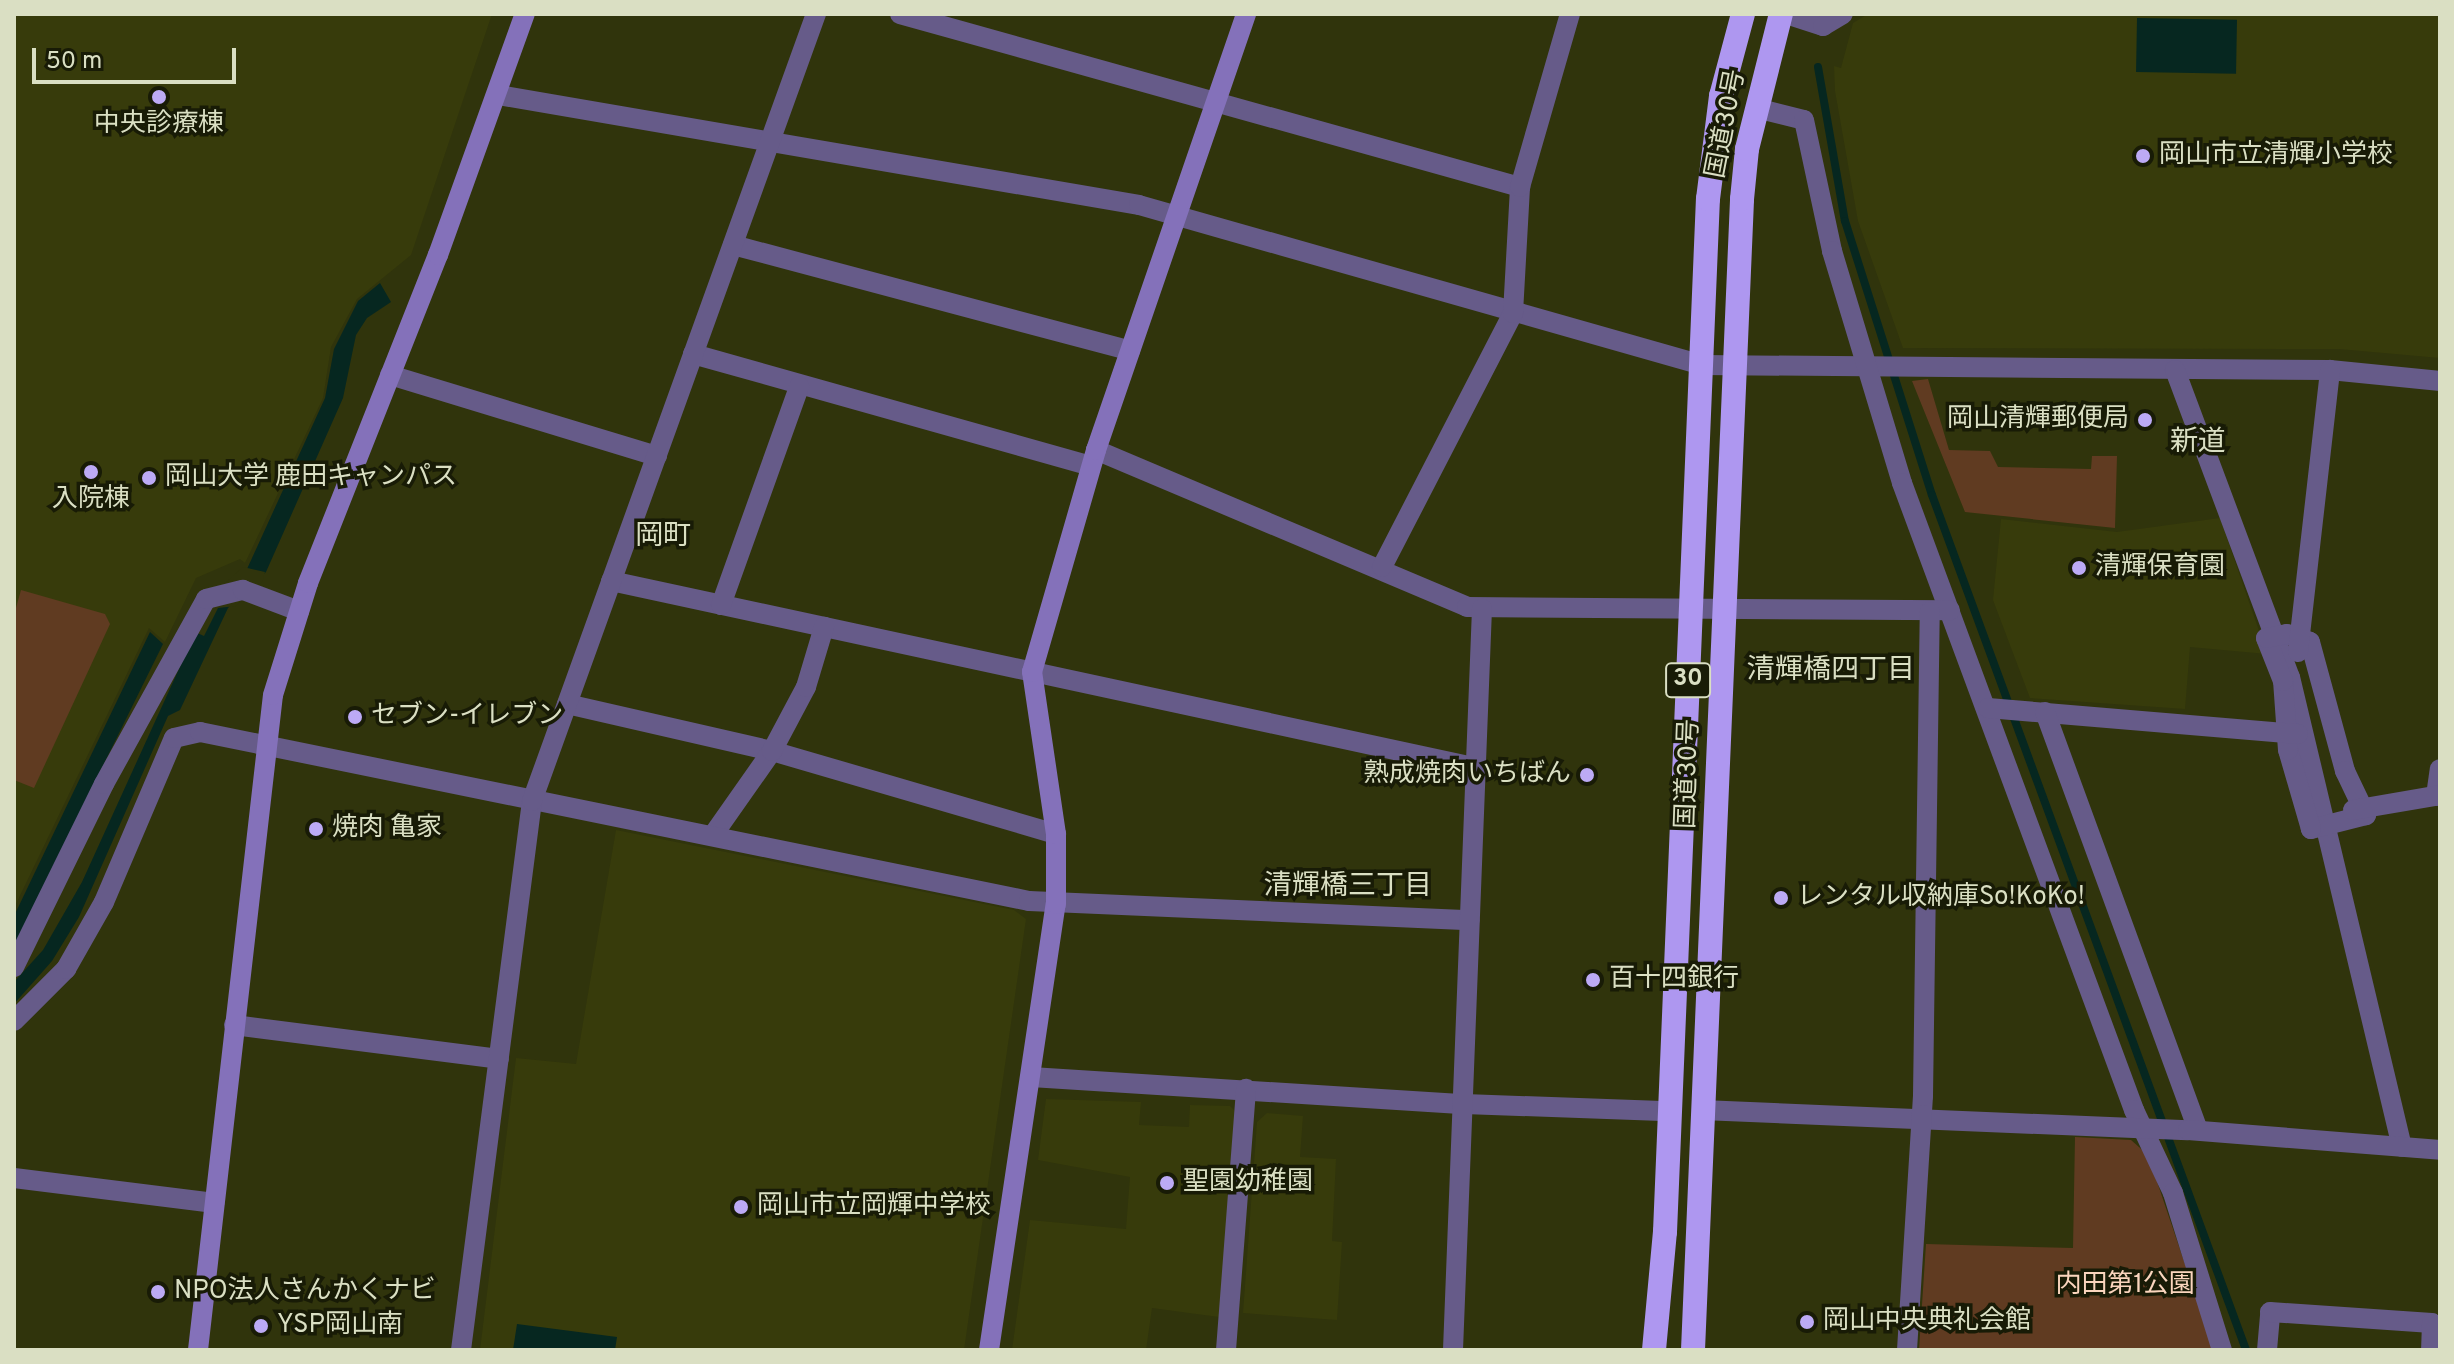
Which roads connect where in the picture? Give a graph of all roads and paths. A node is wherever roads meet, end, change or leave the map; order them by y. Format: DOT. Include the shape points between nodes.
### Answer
graph roads {
  1 [pos="525,14"];
  2 [pos="816,14"];
  3 [pos="900,14"];
  4 [pos="1246,14"];
  5 [pos="1570,14"];
  6 [pos="1743,14"];
  7 [pos="1783,14"];
  8 [pos="1843,14"];
  9 [pos="498,95"];
  10 [pos="1215,101"];
  11 [pos="1756,108"];
  12 [pos="770,142"];
  13 [pos="1520,187"];
  14 [pos="1176,214"];
  15 [pos="733,245"];
  16 [pos="1513,313"];
  17 [pos="1130,351"];
  18 [pos="693,354"];
  19 [pos="1702,365"];
  20 [pos="1734,369"];
  21 [pos="1874,369"];
  22 [pos="2175,370"];
  23 [pos="2330,370"];
  24 [pos="390,375"];
  25 [pos="2440,381"];
  26 [pos="799,387"];
  27 [pos="657,456"];
  28 [pos="1094,458"];
  29 [pos="1382,567"];
  30 [pos="611,581"];
  31 [pos="721,605"];
  32 [pos="1692,606"];
  33 [pos="1724,606"];
  34 [pos="1482,609"];
  35 [pos="299,611"];
  36 [pos="1940,611"];
  37 [pos="824,627"];
  38 [pos="2274,637"];
  39 [pos="2301,639"];
  40 [pos="1032,672"];
  41 [pos="2290,677"];
  42 [pos="567,704"];
  43 [pos="1995,708"];
  44 [pos="2039,712"];
  45 [pos="2296,734"];
  46 [pos="265,747"];
  47 [pos="772,751"];
  48 [pos="1478,768"];
  49 [pos="2440,769"];
  50 [pos="2438,796"];
  51 [pos="532,801"];
  52 [pos="2363,808"];
  53 [pos="2323,820"];
  54 [pos="1056,834"];
  55 [pos="713,835"];
  56 [pos="1056,904"];
  57 [pos="1470,920"];
  58 [pos="14,967"];
  59 [pos="14,1021"];
  60 [pos="234,1025"];
  61 [pos="499,1059"];
  62 [pos="1031,1077"];
  63 [pos="1246,1089"];
  64 [pos="1464,1104"];
  65 [pos="1702,1110"];
  66 [pos="1669,1111"];
  67 [pos="1921,1119"];
  68 [pos="2149,1129"];
  69 [pos="2193,1130"];
  70 [pos="2402,1147"];
  71 [pos="2440,1150"];
  72 [pos="14,1178"];
  73 [pos="214,1203"];
  74 [pos="198,1350"];
  75 [pos="461,1350"];
  76 [pos="989,1350"];
  77 [pos="1226,1350"];
  78 [pos="1453,1350"];
  79 [pos="1654,1350"];
  80 [pos="1693,1350"];
  81 [pos="1907,1350"];
  82 [pos="2222,1350"];
  83 [pos="2267,1350"];
  84 [pos="2431,1350"];
  1 -- 9 [label="street"];
  2 -- 12 [label="street"];
  3 -- 10 [label="street"];
  4 -- 10 [label="street"];
  5 -- 13 [label="street"];
  6 -- 19 [label="highway, 国道30号 / 30" via="1713,141"];
  7 -- 8 [label="street" via="1823,26"];
  7 -- 11 [label="highway, 国道30号 / 30"];
  9 -- 12 [label="street"];
  9 -- 24 [label="street"];
  10 -- 13 [label="street"];
  10 -- 14 [label="street"];
  11 -- 20 [label="highway, 国道30号 / 30" via="1742,199"];
  11 -- 21 [label="street" via="1804,120 1832,251"];
  12 -- 14 [label="street"];
  12 -- 15 [label="street"];
  13 -- 16 [label="street"];
  14 -- 16 [label="street"];
  14 -- 17 [label="street"];
  15 -- 17 [label="street"];
  15 -- 18 [label="street"];
  16 -- 19 [label="street"];
  16 -- 29 [label="street"];
  17 -- 28 [label="street"];
  18 -- 26 [label="street"];
  18 -- 27 [label="street"];
  19 -- 20 [label="street"];
  19 -- 32 [label="highway, 国道30号 / 30"];
  20 -- 21 [label="street"];
  20 -- 33 [label="highway, 国道30号 / 30"];
  21 -- 22 [label="street"];
  21 -- 36 [label="street"];
  22 -- 23 [label="street"];
  22 -- 38 [label="street"];
  23 -- 25 [label="street"];
  23 -- 39 [label="street"];
  24 -- 27 [label="street"];
  24 -- 35 [label="street"];
  26 -- 28 [label="street"];
  26 -- 31 [label="street"];
  27 -- 30 [label="street"];
  28 -- 29 [label="street"];
  28 -- 40 [label="street"];
  29 -- 34 [label="street"];
  30 -- 31 [label="street"];
  30 -- 42 [label="street"];
  31 -- 37 [label="street"];
  32 -- 33 [label="street"];
  32 -- 34 [label="street"];
  32 -- 66 [label="highway, 国道30号 / 30"];
  33 -- 36 [label="street"];
  33 -- 65 [label="highway, 国道30号 / 30"];
  34 -- 48 [label="street"];
  35 -- 46 [label="street" via="273,695"];
  35 -- 58 [label="street" via="257,593 230,591 206,599 111,770"];
  36 -- 43 [label="street"];
  36 -- 67 [label="street"];
  37 -- 40 [label="street"];
  37 -- 47 [label="street" via="806,687"];
  38 -- 39 [label="street"];
  38 -- 41 [label="street"];
  38 -- 45 [label="street" via="2266,638"];
  39 -- 41 [label="street"];
  39 -- 52 [label="street" via="2310,642 2345,771"];
  40 -- 48 [label="street"];
  40 -- 54 [label="street" via="1033,709"];
  41 -- 45 [label="street"];
  42 -- 47 [label="street"];
  42 -- 51 [label="street"];
  43 -- 44 [label="street"];
  43 -- 68 [label="street"];
  44 -- 45 [label="street"];
  44 -- 69 [label="street"];
  45 -- 53 [label="street"];
  46 -- 51 [label="street"];
  46 -- 59 [label="street" via="200,732 174,738 104,902 66,969"];
  46 -- 60 [label="street"];
  47 -- 54 [label="street"];
  47 -- 55 [label="street"];
  48 -- 57 [label="street"];
  49 -- 50 [label="street"];
  50 -- 52 [label="street"];
  51 -- 55 [label="street"];
  51 -- 61 [label="street"];
  52 -- 53 [label="street"];
  53 -- 70 [label="street"];
  54 -- 56 [label="street"];
  55 -- 56 [label="street"];
  56 -- 57 [label="street"];
  56 -- 62 [label="street"];
  57 -- 64 [label="street"];
  60 -- 61 [label="street"];
  60 -- 73 [label="street"];
  61 -- 75 [label="street"];
  62 -- 63 [label="street"];
  62 -- 76 [label="street"];
  63 -- 64 [label="street"];
  63 -- 77 [label="street"];
  64 -- 66 [label="street"];
  64 -- 78 [label="street"];
  65 -- 67 [label="street"];
  65 -- 80 [label="highway, 国道30号 / 30"];
  66 -- 79 [label="highway, 国道30号 / 30"];
  67 -- 68 [label="street"];
  67 -- 81 [label="street"];
  68 -- 69 [label="street"];
  68 -- 82 [label="street"];
  69 -- 70 [label="street"];
  70 -- 71 [label="street"];
  72 -- 73 [label="street"];
  73 -- 74 [label="street"];
  83 -- 84 [label="street" via="2270,1312 2432,1323"];
}
